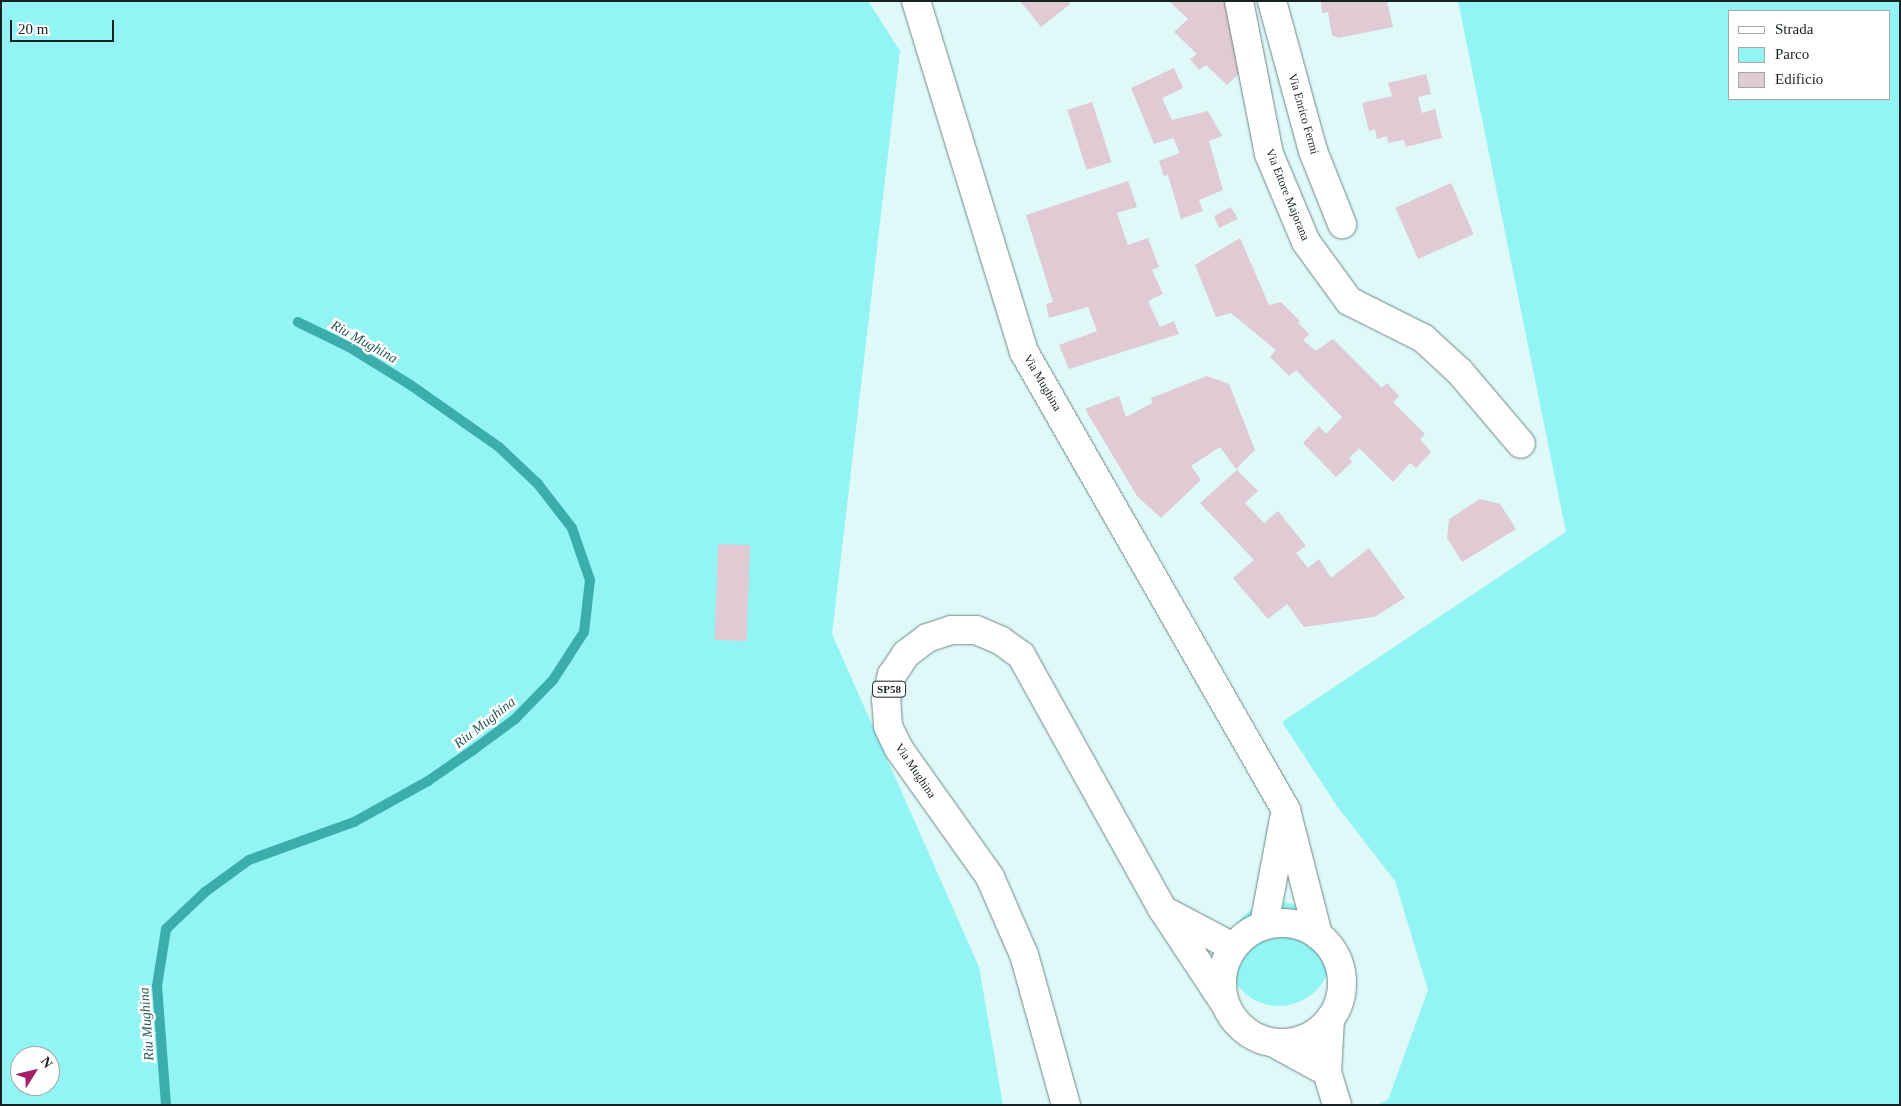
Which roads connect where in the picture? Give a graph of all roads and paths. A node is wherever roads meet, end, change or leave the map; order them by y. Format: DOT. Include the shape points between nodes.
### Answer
graph roads {
  1 [pos="916,1"];
  2 [pos="1239,1"];
  3 [pos="1272,1"];
  4 [pos="1342,224"];
  5 [pos="1521,444"];
  6 [pos="1286,810"];
  7 [pos="1163,910"];
  8 [pos="1264,925"];
  9 [pos="1318,935"];
  10 [pos="1233,947"];
  11 [pos="1224,1002"];
  12 [pos="1330,1019"];
  13 [pos="1274,1043"];
  14 [pos="1327,1072"];
  15 [pos="1066,1105"];
  16 [pos="1337,1105"];
  1 -- 6 [label="main road, Via Mughina" via="1024,352"];
  2 -- 5 [label="main road, Via Ettore Majorana" via="1268,154 1306,242 1349,301 1423,338 1460,372"];
  3 -- 4 [label="main road, Via Enrico Fermi" via="1313,151"];
  6 -- 8 [label="main road"];
  6 -- 9 [label="main road, Via Mughina"];
  7 -- 10 [label="main road"];
  7 -- 11 [label="main road, Via Mughina"];
  7 -- 15 [label="main road, Via Mughina / SP58" via="1020,656 1000,640 976,630 951,630 926,638 906,654 892,675 886,700 888,726 899,749 990,877 1024,955"];
  8 -- 9 [label="main road" via="1287,923"];
  8 -- 10 [label="main road"];
  9 -- 12 [label="main road" via="1340,968 1341,995"];
  10 -- 11 [label="main road" via="1223,968"];
  11 -- 13 [label="main road" via="1238,1025 1249,1034"];
  12 -- 13 [label="main road" via="1311,1036"];
  12 -- 14 [label="main road"];
  13 -- 14 [label="main road"];
  14 -- 16 [label="main road"];
}
